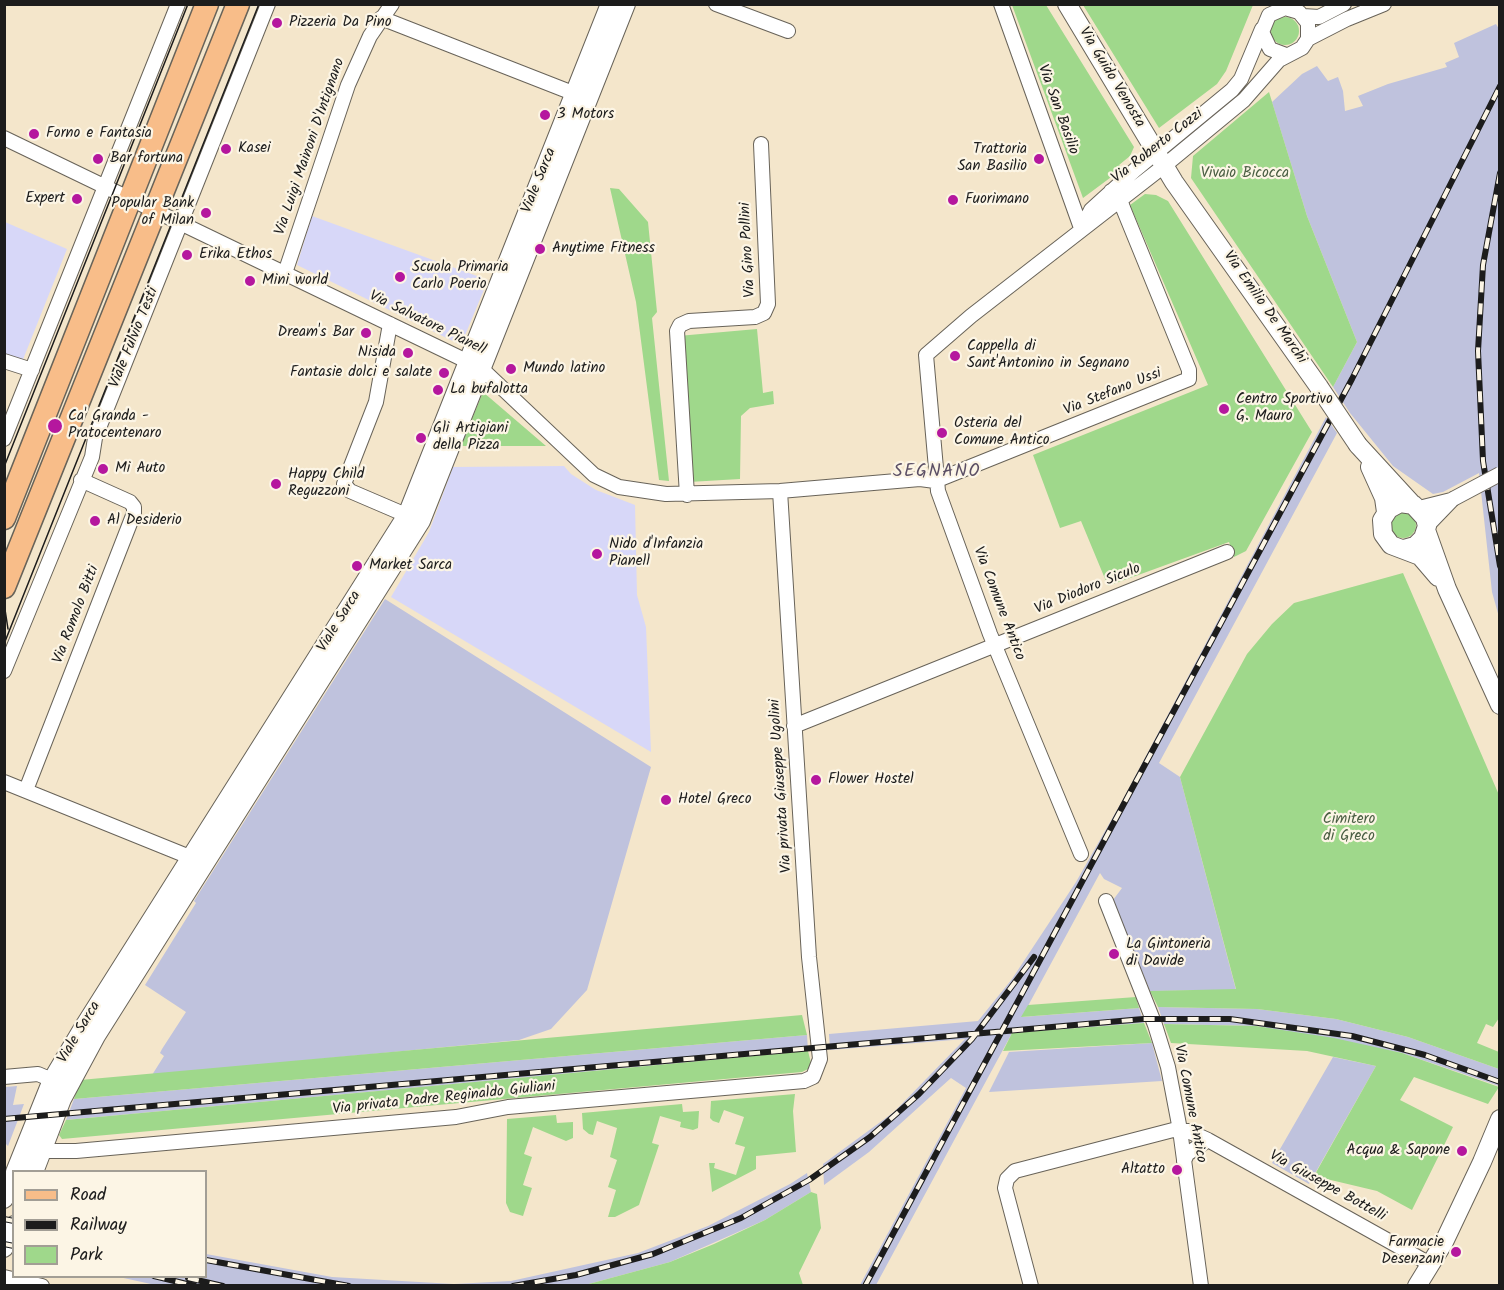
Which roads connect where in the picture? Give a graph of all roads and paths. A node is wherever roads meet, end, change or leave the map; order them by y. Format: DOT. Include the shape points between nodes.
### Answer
graph roads {
  1 [pos="178,4"];
  2 [pos="207,4"];
  3 [pos="238,4"];
  4 [pos="268,4"];
  5 [pos="392,4"];
  6 [pos="610,4"];
  7 [pos="626,4"];
  8 [pos="716,4"];
  9 [pos="1001,4"];
  10 [pos="1067,4"];
  11 [pos="1344,4"];
  12 [pos="1384,4"];
  13 [pos="1273,8"];
  14 [pos="1299,11"];
  15 [pos="381,18"];
  16 [pos="1263,25"];
  17 [pos="788,31"];
  18 [pos="1308,39"];
  19 [pos="1286,55"];
  20 [pos="1241,79"];
  21 [pos="1254,90"];
  22 [pos="581,97"];
  23 [pos="4,138"];
  24 [pos="761,144"];
  25 [pos="1160,159"];
  26 [pos="105,186"];
  27 [pos="1115,195"];
  28 [pos="129,198"];
  29 [pos="155,211"];
  30 [pos="181,223"];
  31 [pos="1082,228"];
  32 [pos="285,273"];
  33 [pos="390,324"];
  34 [pos="926,355"];
  35 [pos="4,361"];
  36 [pos="474,365"];
  37 [pos="32,370"];
  38 [pos="4,439"];
  39 [pos="1360,448"];
  40 [pos="1500,474"];
  41 [pos="81,480"];
  42 [pos="935,481"];
  43 [pos="780,491"];
  44 [pos="687,495"];
  45 [pos="1427,507"];
  46 [pos="1386,512"];
  47 [pos="4,518"];
  48 [pos="414,518"];
  49 [pos="1427,528"];
  50 [pos="1404,549"];
  51 [pos="1227,552"];
  52 [pos="4,586"];
  53 [pos="1447,589"];
  54 [pos="995,645"];
  55 [pos="4,671"];
  56 [pos="1500,705"];
  57 [pos="794,726"];
  58 [pos="4,782"];
  59 [pos="26,790"];
  60 [pos="1081,854"];
  61 [pos="198,861"];
  62 [pos="1106,902"];
  63 [pos="4,1077"];
  64 [pos="813,1077"];
  65 [pos="52,1080"];
  66 [pos="1500,1119"];
  67 [pos="1180,1130"];
  68 [pos="1208,1140"];
  69 [pos="42,1151"];
  70 [pos="1184,1161"];
  71 [pos="16,1170"];
  72 [pos="35,1170"];
  73 [pos="12,1181"];
  74 [pos="4,1199"];
  75 [pos="12,1230"];
  76 [pos="4,1248"];
  77 [pos="1430,1264"];
  78 [pos="4,1277"];
  79 [pos="42,1286"];
  80 [pos="1031,1286"];
  81 [pos="1201,1286"];
  82 [pos="1417,1286"];
  1 -- 26 [label="street"];
  2 -- 28 [label="main road"];
  3 -- 29 [label="main road, Viale Fulvio Testi"];
  4 -- 30 [label="street, Viale Fulvio Testi"];
  5 -- 15 [label="street, Via Luigi Mainoni D'Intignano"];
  6 -- 22 [label="street, Viale Sarca"];
  7 -- 22 [label="street, Viale Sarca"];
  8 -- 17 [label="street"];
  9 -- 31 [label="street, Via San Basilio"];
  10 -- 25 [label="street, Via Guido Venosta"];
  11 -- 14 [label="street, Via Roberto Cozzi" via="1319,17"];
  12 -- 18 [label="street, Via Roberto Cozzi"];
  13 -- 14 [label="street, Via Roberto Cozzi"];
  13 -- 16 [label="street, Via Roberto Cozzi"];
  14 -- 18 [label="street" via="1309,26"];
  15 -- 22 [label="street"];
  15 -- 32 [label="street, Via Luigi Mainoni D'Intignano" via="345,94"];
  16 -- 19 [label="street" via="1268,47"];
  16 -- 20 [label="street, Via Roberto Cozzi"];
  18 -- 19 [label="street, Via Roberto Cozzi" via="1300,50"];
  19 -- 21 [label="street, Via Roberto Cozzi"];
  20 -- 21 [label="street"];
  20 -- 25 [label="street, Via Roberto Cozzi"];
  21 -- 25 [label="street, Via Roberto Cozzi"];
  22 -- 36 [label="street, Viale Sarca"];
  23 -- 26 [label="street, Via Salvatore Pianell"];
  24 -- 44 [label="street, Via Gino Pollini" via="768,304 764,313 755,317 689,321 677,331"];
  25 -- 27 [label="street, Via Roberto Cozzi"];
  25 -- 39 [label="street, Via Emilio De Marchi, bridge"];
  26 -- 28 [label="street, Via Salvatore Pianell"];
  26 -- 37 [label="street"];
  27 -- 31 [label="street, Via Roberto Cozzi"];
  27 -- 42 [label="street, Via Stefano Ussi" via="1190,379"];
  28 -- 29 [label="street, Via Salvatore Pianell"];
  28 -- 47 [label="main road"];
  29 -- 30 [label="street, Via Salvatore Pianell"];
  29 -- 52 [label="main road, Viale Fulvio Testi"];
  30 -- 32 [label="street, Via Salvatore Pianell"];
  30 -- 41 [label="street, Viale Fulvio Testi"];
  31 -- 34 [label="street, Via Roberto Cozzi"];
  32 -- 33 [label="street, Via Salvatore Pianell"];
  33 -- 36 [label="street, Via Salvatore Pianell"];
  33 -- 48 [label="street" via="376,402 344,484 350,491"];
  34 -- 42 [label="street, Via Comune Antico"];
  35 -- 37 [label="street"];
  36 -- 44 [label="street, Via Salvatore Pianell" via="594,476 640,492"];
  36 -- 48 [label="street, Viale Sarca"];
  37 -- 38 [label="street"];
  39 -- 45 [label="street, Via Emilio De Marchi"];
  39 -- 46 [label="street, Via Emilio De Marchi" via="1384,498"];
  40 -- 45 [label="street, bridge" via="1453,499"];
  41 -- 55 [label="street, Viale Fulvio Testi"];
  41 -- 59 [label="street, Via Romolo Bitti" via="130,502 134,513"];
  42 -- 43 [label="street, Via Salvatore Pianell"];
  42 -- 54 [label="street, Via Comune Antico"];
  43 -- 44 [label="street, Via Salvatore Pianell"];
  43 -- 57 [label="street, Via privata Giuseppe Ugolini"];
  45 -- 46 [label="street" via="1400,503"];
  45 -- 49 [label="street, Via Emilio De Marchi"];
  46 -- 50 [label="street, Via Emilio De Marchi" via="1383,534 1391,545"];
  48 -- 61 [label="street, Viale Sarca"];
  49 -- 50 [label="street" via="1420,543"];
  49 -- 53 [label="street, Via Emilio De Marchi"];
  50 -- 53 [label="street, Via Emilio De Marchi" via="1425,560"];
  51 -- 54 [label="street, Via Diodoro Siculo"];
  53 -- 56 [label="street, Via Emilio De Marchi"];
  54 -- 57 [label="street, Via Diodoro Siculo"];
  54 -- 60 [label="street, Via Comune Antico"];
  57 -- 64 [label="street, Via privata Giuseppe Ugolini" via="809,957 820,1059"];
  58 -- 59 [label="street"];
  59 -- 61 [label="street"];
  61 -- 65 [label="street, Viale Sarca"];
  61 -- 69 [label="street, Viale Sarca" via="78,1066"];
  62 -- 67 [label="street, Via Comune Antico" via="1163,1049"];
  63 -- 65 [label="street" via="38,1074"];
  64 -- 69 [label="street, Via privata Padre Reginaldo Giuliani" via="804,1081 508,1107 456,1117"];
  65 -- 71 [label="street, Viale Sarca"];
  66 -- 77 [label="street" via="1444,1242"];
  67 -- 68 [label="street, Via Giuseppe Bottelli"];
  67 -- 70 [label="street, Via Comune Antico"];
  67 -- 80 [label="street" via="1015,1171 1007,1179 1005,1188"];
  68 -- 70 [label="street"];
  68 -- 77 [label="street, Via Giuseppe Bottelli"];
  69 -- 72 [label="street, Viale Sarca"];
  70 -- 81 [label="street, Via Comune Antico"];
  73 -- 74 [label="street"];
  75 -- 76 [label="street"];
  77 -- 82 [label="street"];
  78 -- 79 [label="street"];
}
